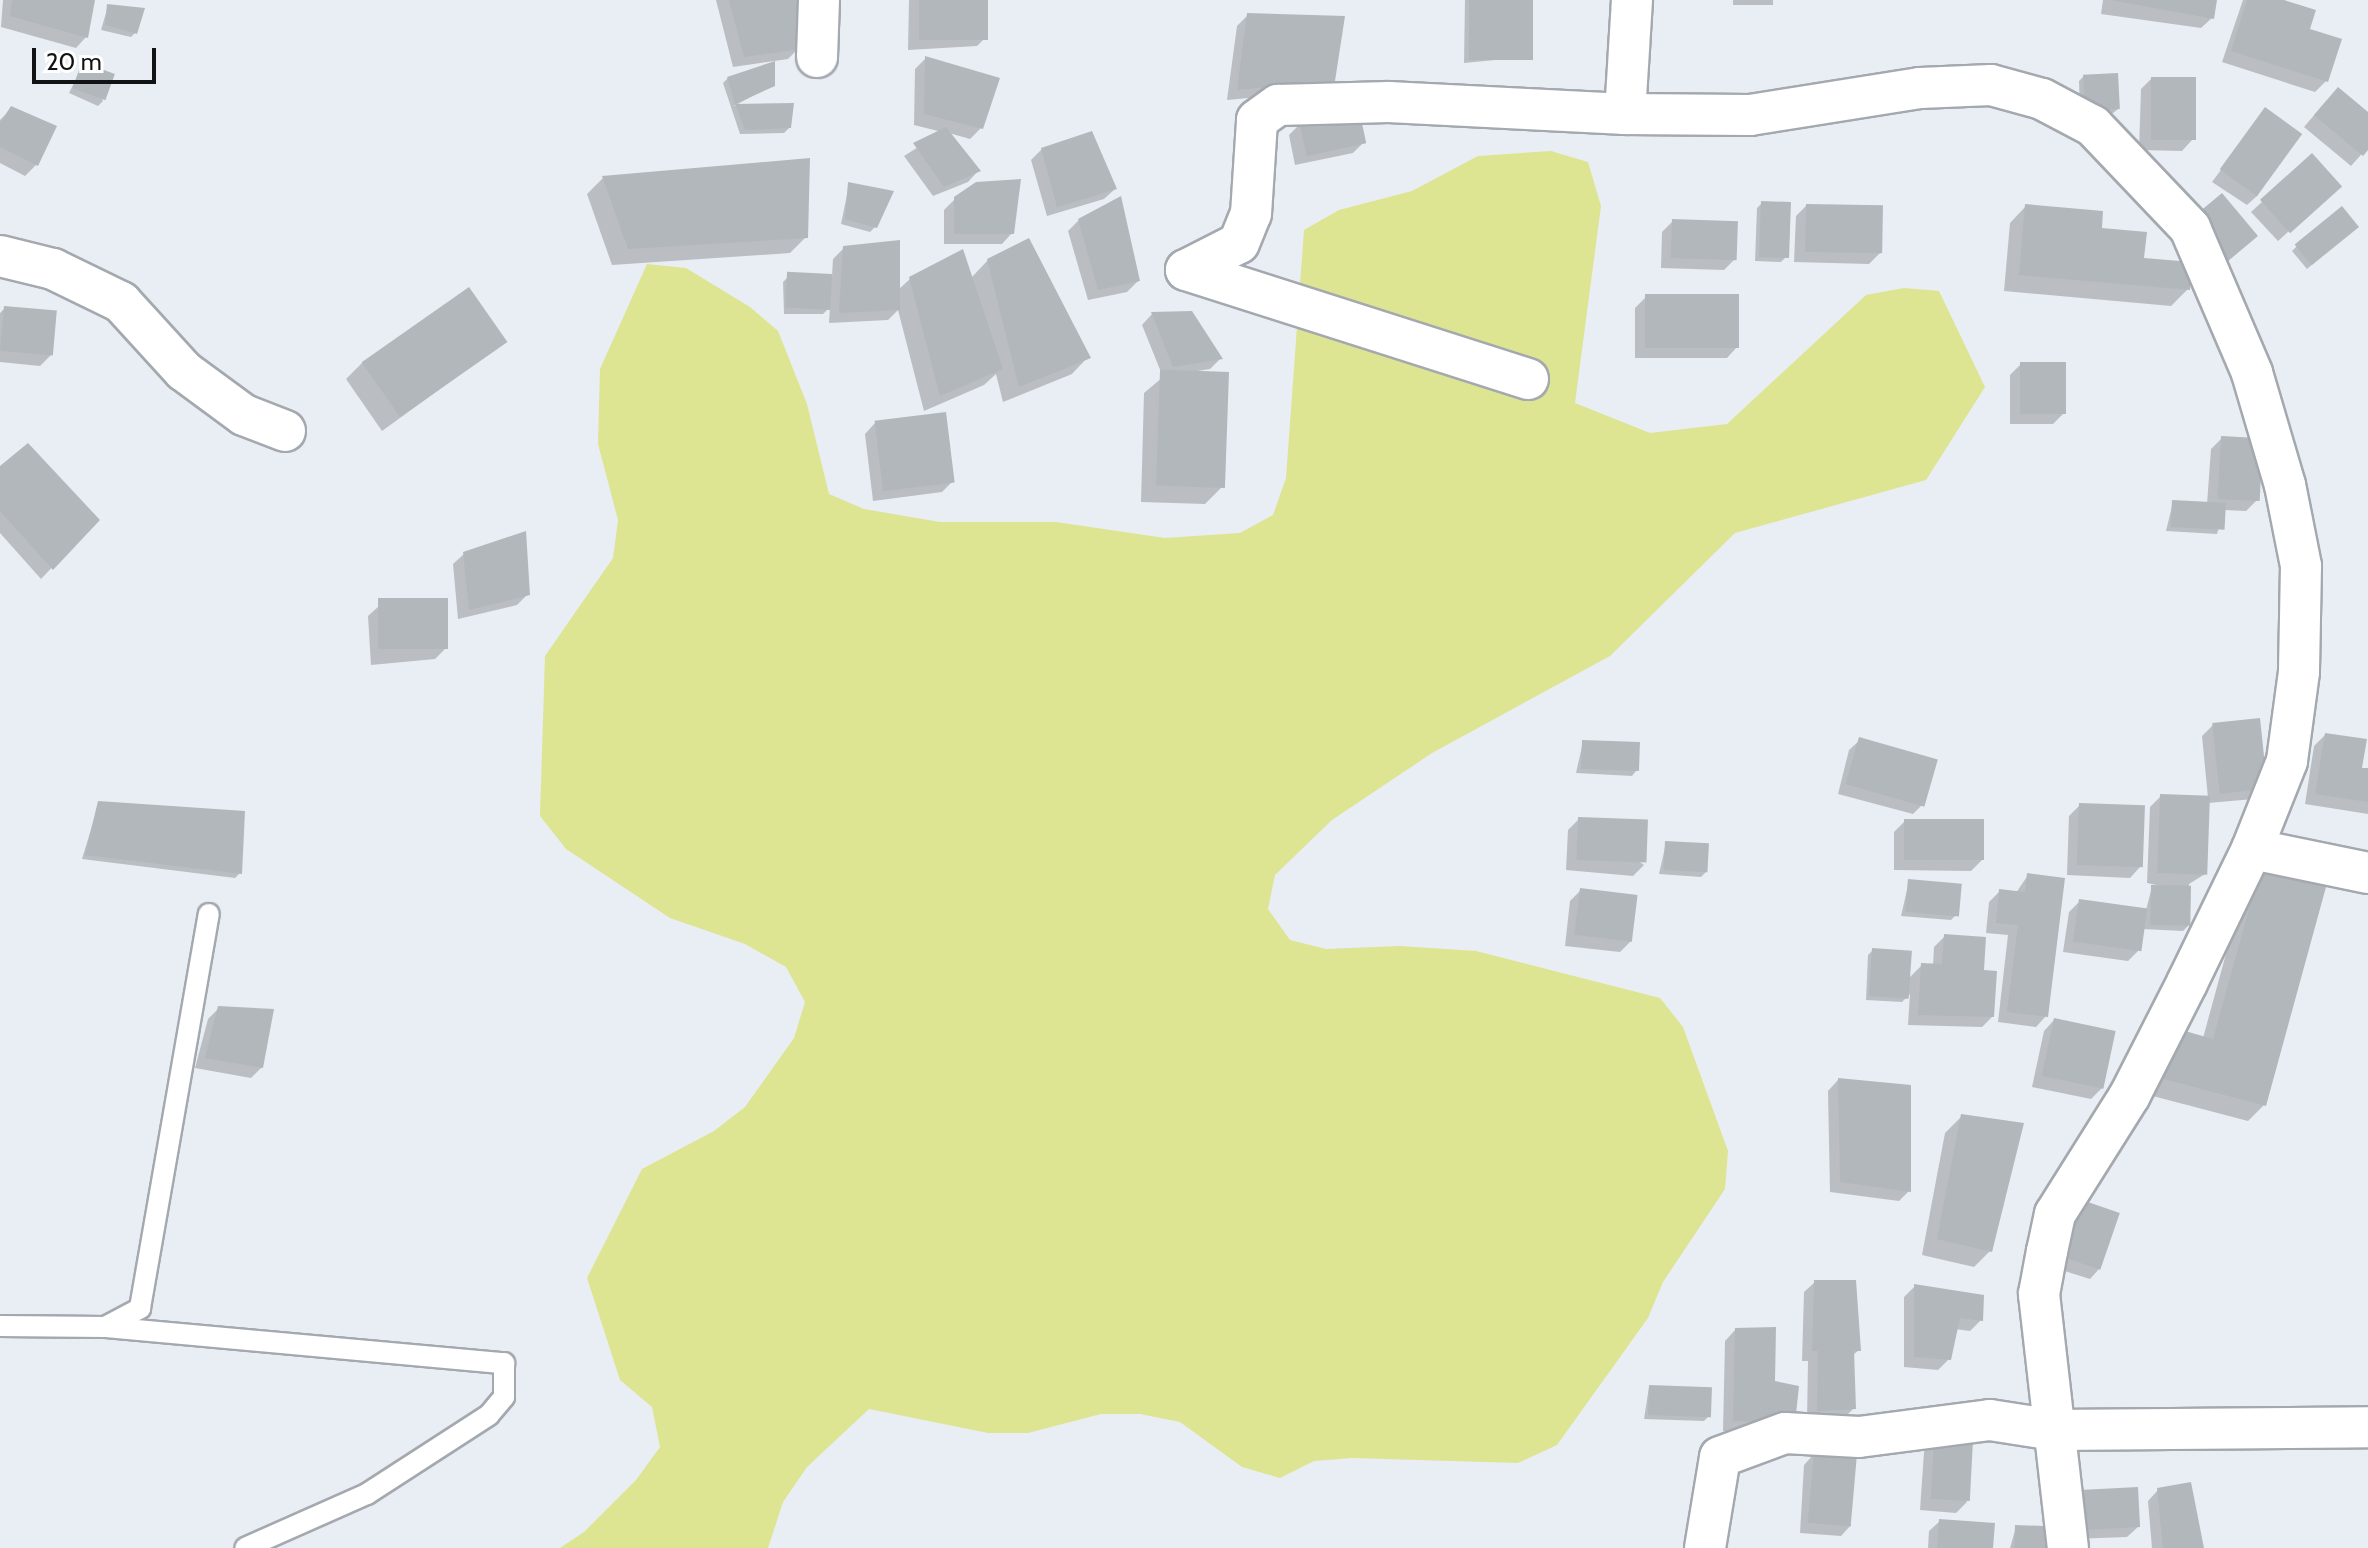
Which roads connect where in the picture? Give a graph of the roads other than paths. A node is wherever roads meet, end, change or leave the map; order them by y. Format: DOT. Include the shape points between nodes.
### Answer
graph roads {
  1 [pos="819,0"];
  2 [pos="1632,0"];
  3 [pos="817,57"];
  4 [pos="1625,114"];
  5 [pos="0,256"];
  6 [pos="1528,379"];
  7 [pos="285,431"];
  8 [pos="2252,849"];
  9 [pos="2368,873"];
  10 [pos="209,914"];
  11 [pos="0,1326"];
  12 [pos="105,1327"];
  13 [pos="2368,1427"];
  14 [pos="2054,1430"];
  15 [pos="245,1548"];
  16 [pos="1705,1548"];
  17 [pos="2068,1548"];
  1 -- 3 [label="street"];
  2 -- 4 [label="street"];
  4 -- 6 [label="street" via="1389,102 1278,105 1257,120 1251,214 1239,243 1186,270"];
  4 -- 8 [label="street" via="1750,115 1907,89 1991,85 2042,99 2093,126 2190,228 2252,373 2285,485 2301,566 2299,672 2287,761"];
  5 -- 7 [label="street" via="53,269 121,302 184,371 244,415"];
  8 -- 9 [label="street"];
  8 -- 14 [label="street" via="2130,1095 2055,1214 2039,1294"];
  10 -- 12 [label="lane" via="144,1294 132,1316"];
  11 -- 12 [label="lane"];
  12 -- 15 [label="lane" via="504,1363 504,1397 489,1415 367,1494"];
  13 -- 14 [label="street"];
  14 -- 16 [label="street" via="1990,1420 1859,1437 1785,1433 1749,1443 1720,1457"];
  14 -- 17 [label="street"];
}
